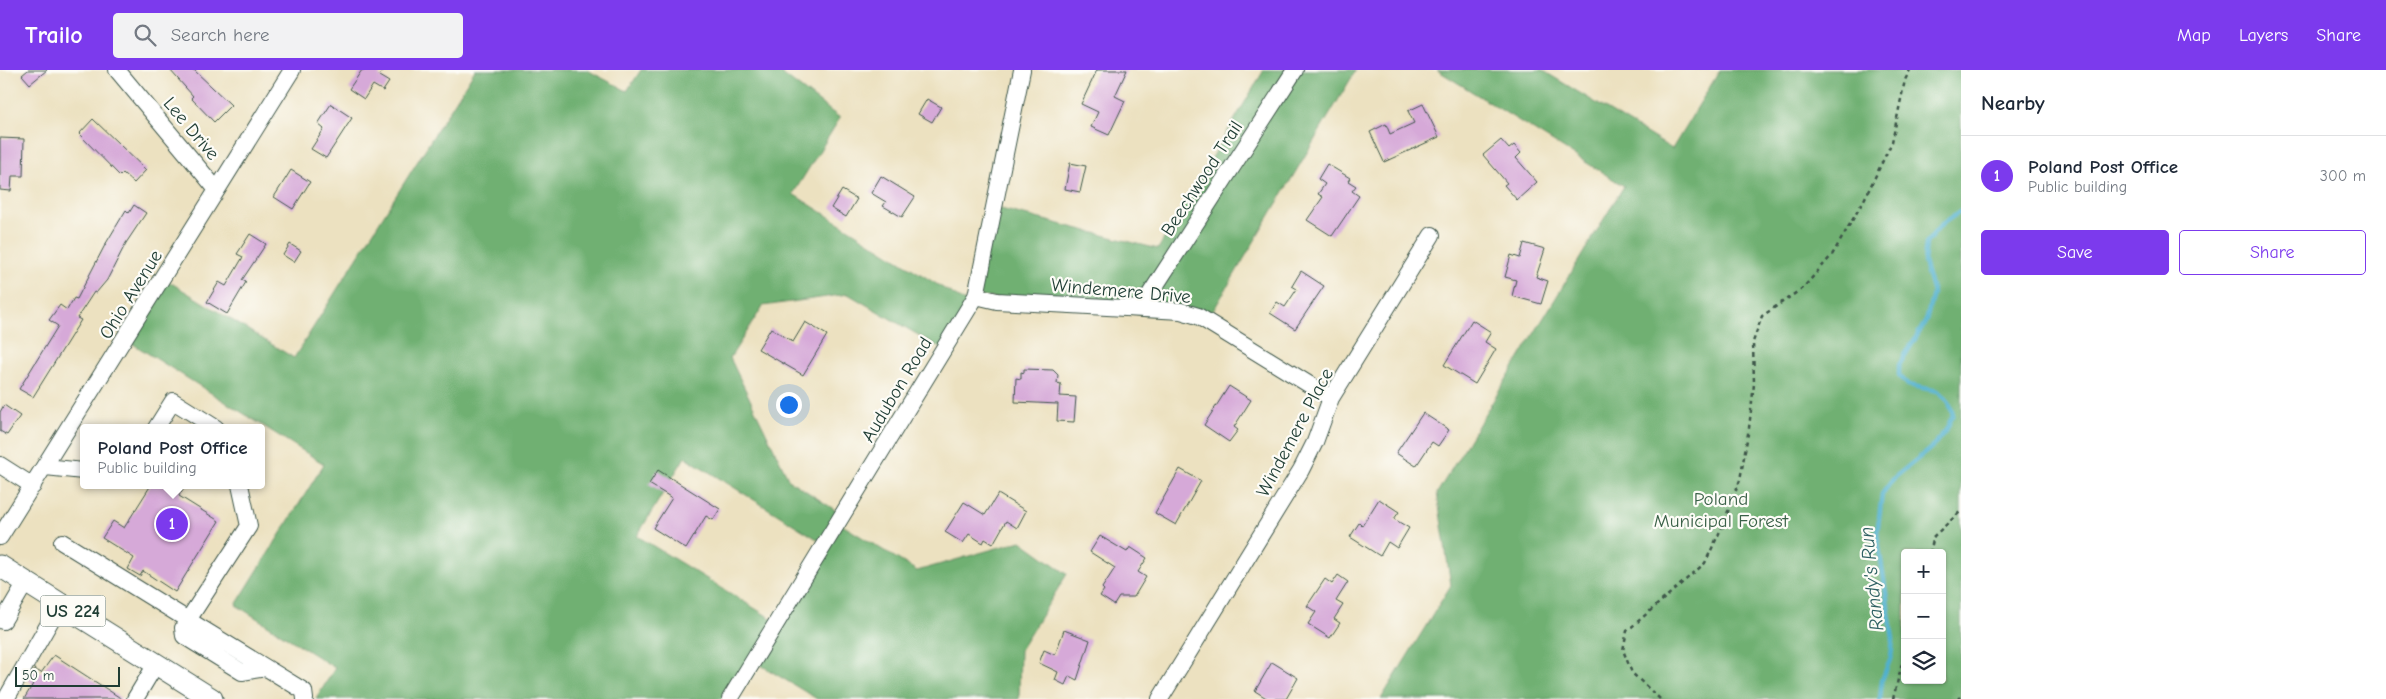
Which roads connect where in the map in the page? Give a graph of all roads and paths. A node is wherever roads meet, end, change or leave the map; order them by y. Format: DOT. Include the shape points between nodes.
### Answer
graph roads {
  1 [pos="117,70"];
  2 [pos="292,70"];
  3 [pos="1022,70"];
  4 [pos="1295,70"];
  5 [pos="1910,70"];
  6 [pos="216,190"];
  7 [pos="1432,235"];
  8 [pos="976,296"];
  9 [pos="1141,308"];
  10 [pos="1331,398"];
  11 [pos="159,424"];
  12 [pos="210,424"];
  13 [pos="0,464"];
  14 [pos="46,467"];
  15 [pos="80,471"];
  16 [pos="33,486"];
  17 [pos="241,489"];
  18 [pos="1961,511"];
  19 [pos="0,537"];
  20 [pos="62,542"];
  21 [pos="1931,549"];
  22 [pos="0,566"];
  23 [pos="26,582"];
  24 [pos="57,602"];
  25 [pos="188,620"];
  26 [pos="3,621"];
  27 [pos="151,660"];
  28 [pos="1901,668"];
  29 [pos="6,699"];
  30 [pos="135,699"];
  31 [pos="212,699"];
  32 [pos="305,699"];
  33 [pos="730,699"];
  34 [pos="1160,699"];
  35 [pos="1660,699"];
  36 [pos="1893,699"];
  1 -- 6 [label="street, Lee Drive"];
  2 -- 6 [label="street, Ohio Avenue"];
  3 -- 8 [label="street, Audubon Road"];
  4 -- 9 [label="street, Beechwood Trail"];
  5 -- 35 [label="path" via="1892,142 1832,255 1802,288 1762,316 1753,342 1752,402 1740,480 1705,563 1627,631 1623,650 1632,673"];
  6 -- 14 [label="street, Ohio Avenue"];
  7 -- 10 [label="street, Windemere Place"];
  8 -- 9 [label="street, Windemere Drive" via="997,301"];
  8 -- 33 [label="street, Audubon Road"];
  9 -- 10 [label="street, Windemere Drive" via="1181,311 1198,316"];
  10 -- 34 [label="street, Windemere Place" via="1301,470"];
  11 -- 12 [label="street" via="173,401"];
  13 -- 16 [label="street"];
  14 -- 15 [label="street"];
  14 -- 16 [label="street, Ohio Avenue"];
  16 -- 19 [label="street, Ohio Avenue"];
  17 -- 25 [label="street" via="249,526"];
  18 -- 21 [label="path" via="1934,536"];
  20 -- 25 [label="street"];
  22 -- 23 [label="main road, US 224"];
  23 -- 24 [label="main road, US 224"];
  23 -- 26 [label="street"];
  24 -- 27 [label="main road, US 224"];
  24 -- 29 [label="street" via="52,620"];
  25 -- 32 [label="street" via="304,691"];
  27 -- 30 [label="street"];
  27 -- 31 [label="main road, US 224"];
  28 -- 36 [label="path"];
}
